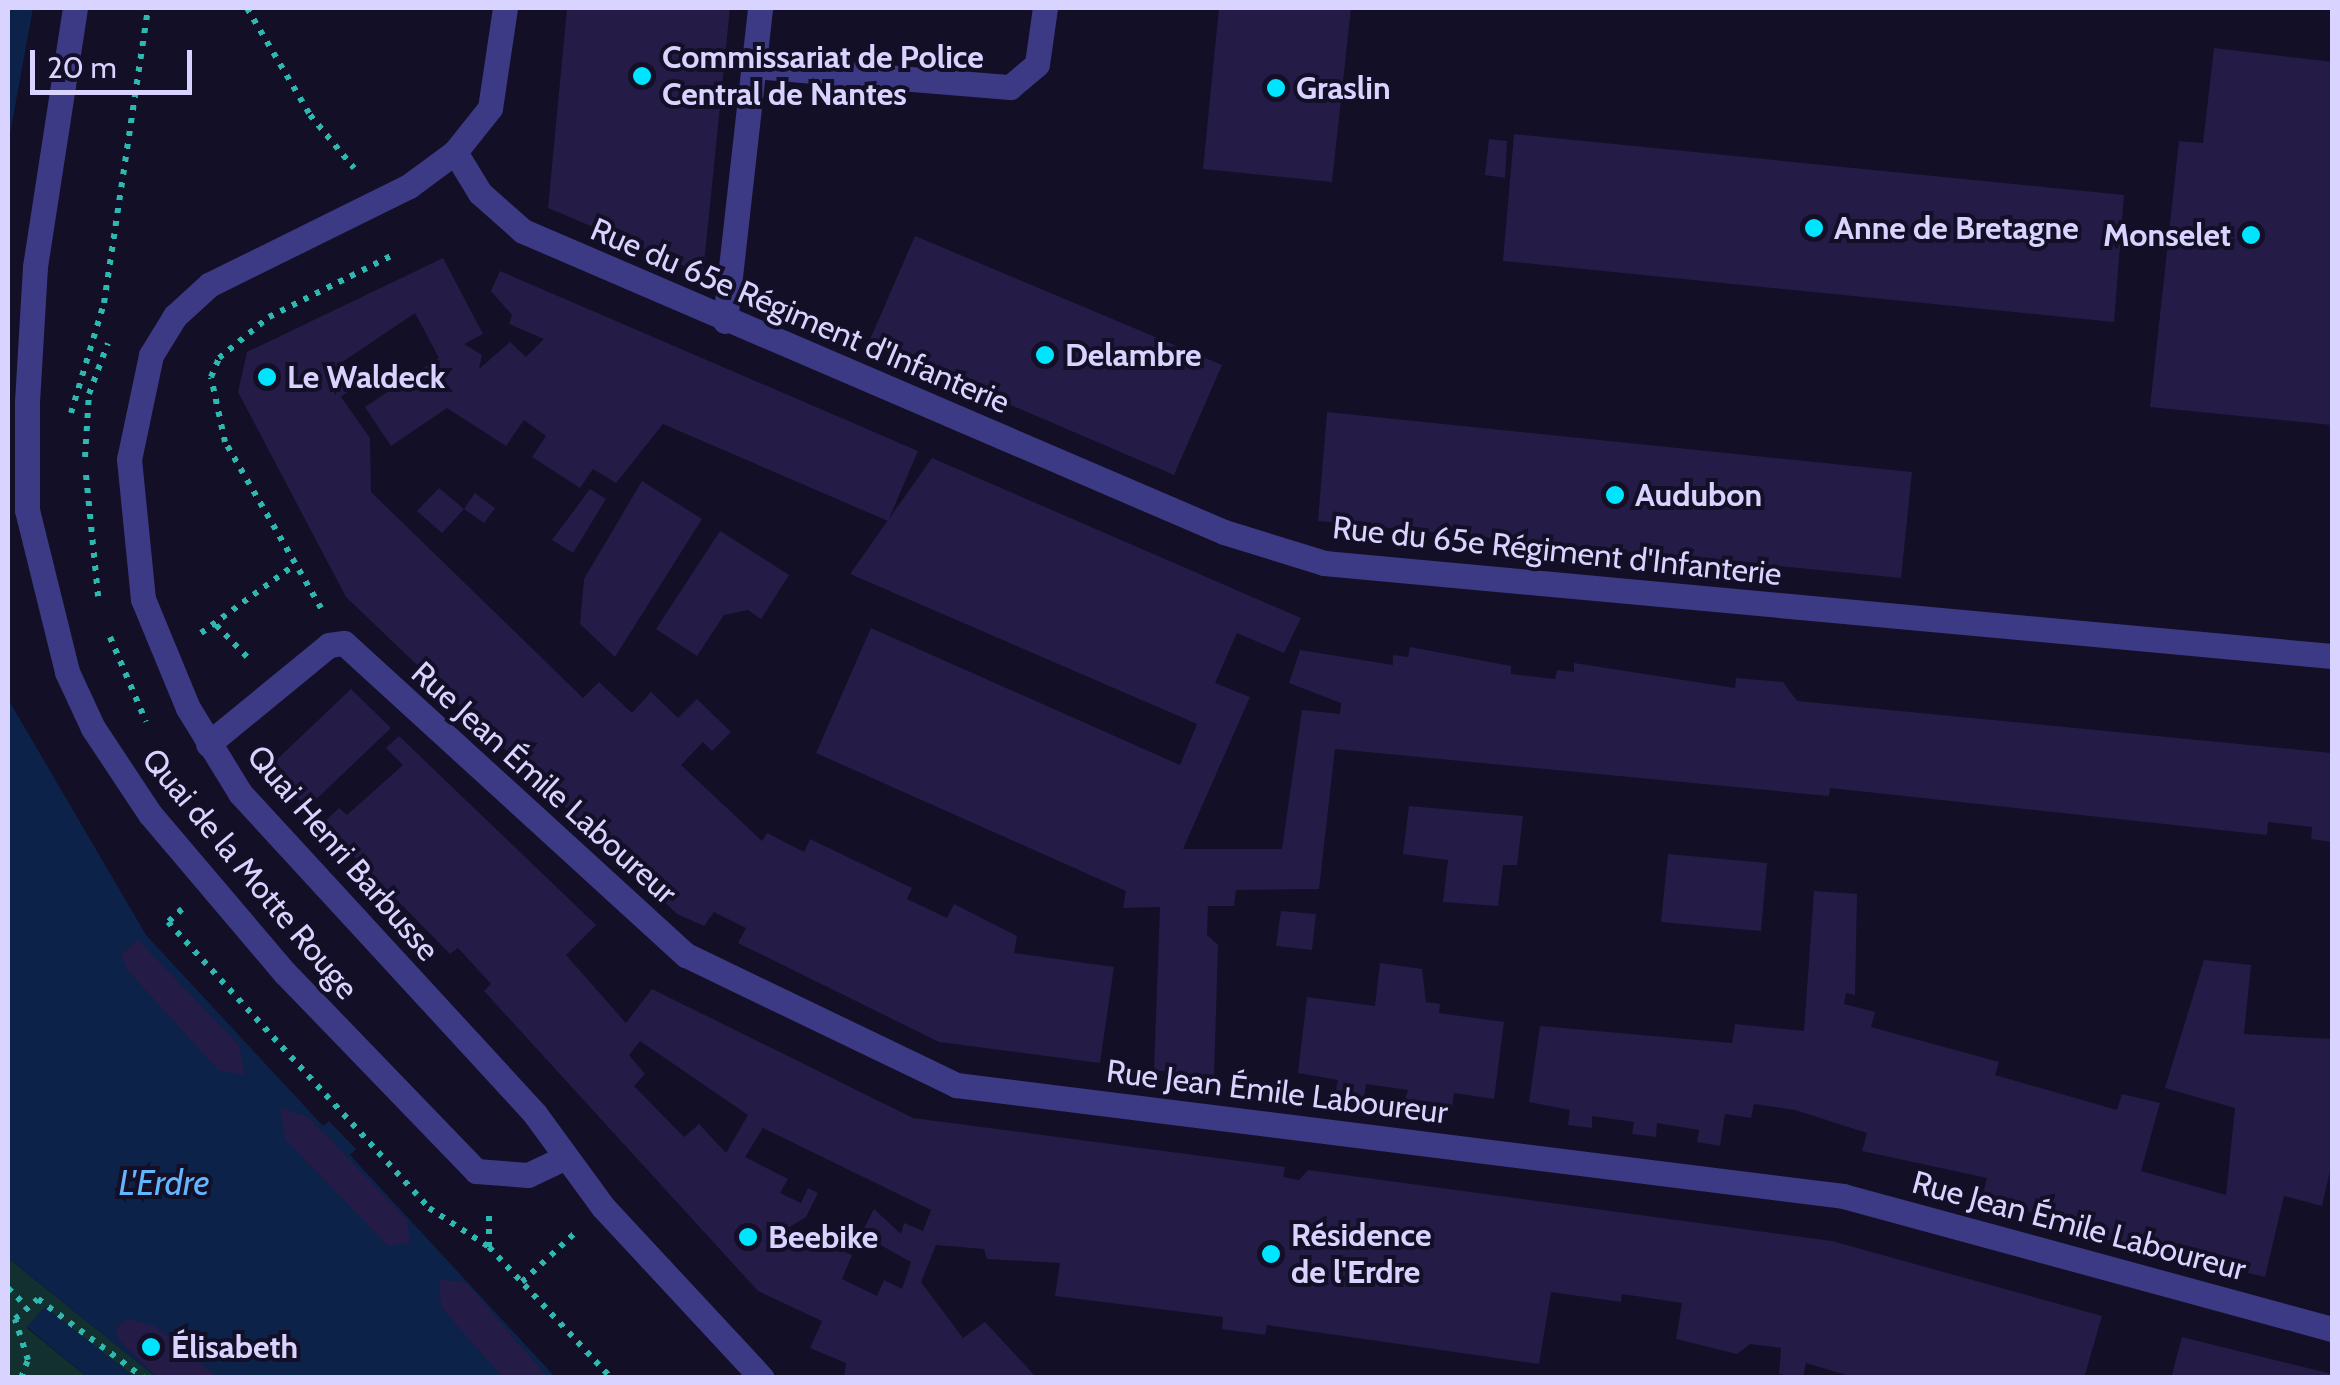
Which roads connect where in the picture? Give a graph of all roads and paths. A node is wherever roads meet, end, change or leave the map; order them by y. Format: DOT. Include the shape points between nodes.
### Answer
graph roads {
  1 [pos="75,8"];
  2 [pos="247,8"];
  3 [pos="505,8"];
  4 [pos="760,8"];
  5 [pos="1045,8"];
  6 [pos="753,66"];
  7 [pos="456,152"];
  8 [pos="354,168"];
  9 [pos="393,255"];
  10 [pos="725,321"];
  11 [pos="293,566"];
  12 [pos="216,625"];
  13 [pos="344,643"];
  14 [pos="2332,656"];
  15 [pos="208,744"];
  16 [pos="168,922"];
  17 [pos="566,1158"];
  18 [pos="567,1240"];
  19 [pos="522,1282"];
  20 [pos="8,1288"];
  21 [pos="25,1305"];
  22 [pos="2332,1329"];
  23 [pos="21,1378"];
  24 [pos="144,1378"];
  25 [pos="611,1378"];
  26 [pos="762,1378"];
  1 -- 17 [label="street, Quai de la Motte Rouge" via="35,267 26,403 27,510 67,672 100,742 150,814 285,974 476,1171 528,1174"];
  2 -- 8 [label="path" via="310,115"];
  3 -- 7 [label="street, Quai Henri Barbusse" via="490,108"];
  4 -- 6 [label="street"];
  5 -- 6 [label="street" via="1037,64 1010,87"];
  6 -- 10 [label="street"];
  7 -- 10 [label="street, Rue du 65e Régiment d'Infanterie" via="480,192 523,230"];
  7 -- 15 [label="street, Quai Henri Barbusse" via="409,186 209,285 175,316 151,354 129,458 143,598"];
  9 -- 11 [label="path" via="268,316 220,358 211,377 225,442"];
  10 -- 14 [label="street, Rue du 65e Régiment d'Infanterie" via="1224,532 1324,563"];
  11 -- 12 [label="path"];
  11 -- 13 [label="path"];
  13 -- 15 [label="street" via="328,645"];
  13 -- 22 [label="street, Rue Jean Émile Laboureur" via="686,954 956,1085 1843,1196"];
  15 -- 17 [label="street, Quai Henri Barbusse" via="252,807 512,1088"];
  16 -- 19 [label="path" via="428,1208 489,1247"];
  17 -- 26 [label="street, Quai Henri Barbusse"];
  18 -- 19 [label="path"];
  19 -- 25 [label="path"];
  20 -- 21 [label="path"];
  21 -- 23 [label="path" via="15,1319 28,1360"];
  21 -- 24 [label="path" via="46,1300"];
}
